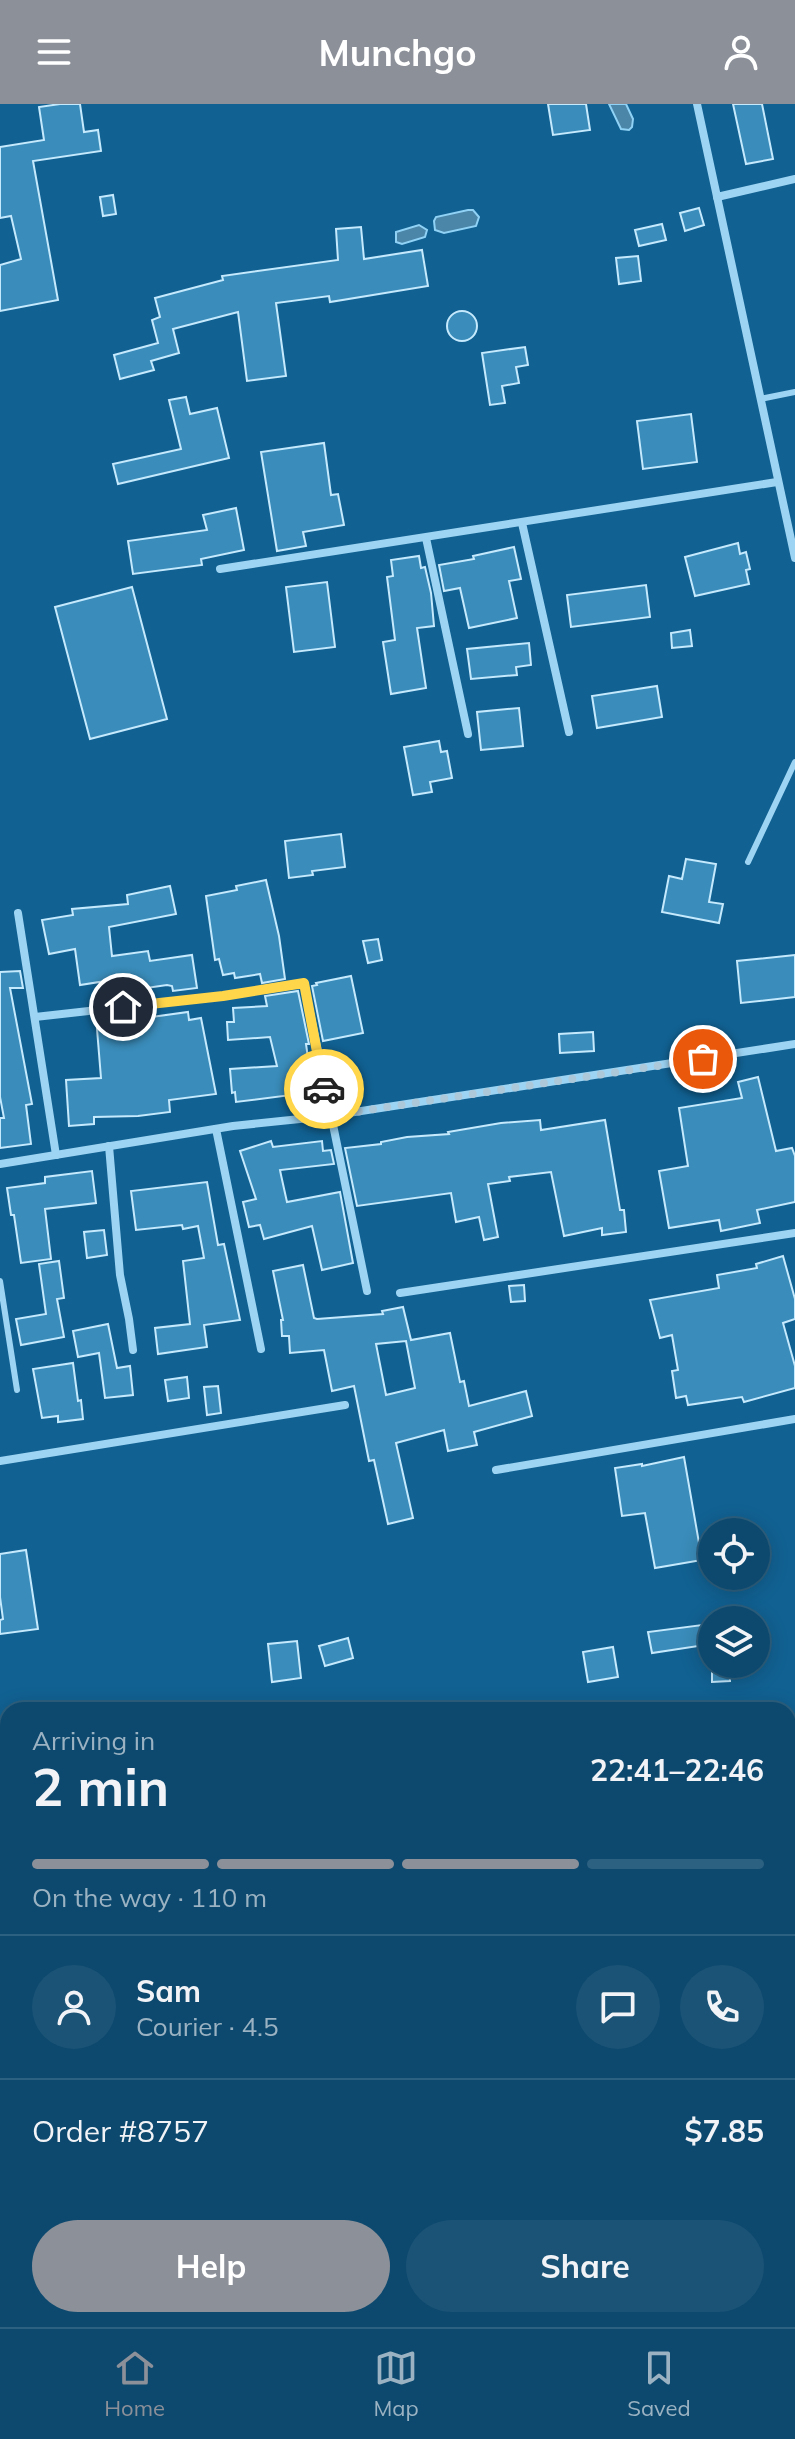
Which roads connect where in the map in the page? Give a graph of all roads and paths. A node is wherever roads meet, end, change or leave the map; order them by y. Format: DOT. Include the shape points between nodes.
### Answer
graph roads {
  1 [pos="697,104"];
  2 [pos="795,179"];
  3 [pos="717,197"];
  4 [pos="795,392"];
  5 [pos="760,399"];
  6 [pos="777,482"];
  7 [pos="522,523"];
  8 [pos="426,538"];
  9 [pos="795,558"];
  10 [pos="220,569"];
  11 [pos="569,732"];
  12 [pos="468,734"];
  13 [pos="795,762"];
  14 [pos="748,862"];
  15 [pos="18,913"];
  16 [pos="35,1017"];
  17 [pos="795,1044"];
  18 [pos="329,1116"];
  19 [pos="216,1129"];
  20 [pos="109,1146"];
  21 [pos="56,1155"];
  22 [pos="0,1164"];
  23 [pos="795,1233"];
  24 [pos="0,1281"];
  25 [pos="367,1291"];
  26 [pos="400,1293"];
  27 [pos="261,1349"];
  28 [pos="133,1350"];
  29 [pos="17,1390"];
  30 [pos="345,1405"];
  31 [pos="795,1419"];
  32 [pos="0,1461"];
  33 [pos="496,1470"];
  1 -- 3 [label="street"];
  2 -- 3 [label="street"];
  3 -- 5 [label="street"];
  4 -- 5 [label="lane"];
  5 -- 6 [label="street"];
  6 -- 7 [label="street"];
  6 -- 9 [label="street"];
  7 -- 8 [label="street"];
  7 -- 11 [label="street"];
  8 -- 10 [label="street"];
  8 -- 12 [label="street"];
  13 -- 14 [label="lane"];
  15 -- 16 [label="street"];
  16 -- 18 [label="street" via="304,983"];
  16 -- 21 [label="street"];
  17 -- 18 [label="street"];
  18 -- 19 [label="street"];
  18 -- 25 [label="street"];
  19 -- 20 [label="street"];
  19 -- 27 [label="street"];
  20 -- 21 [label="street"];
  20 -- 28 [label="street" via="120,1275"];
  21 -- 22 [label="street"];
  23 -- 26 [label="street"];
  24 -- 29 [label="lane"];
  30 -- 32 [label="street"];
  31 -- 33 [label="street"];
}
